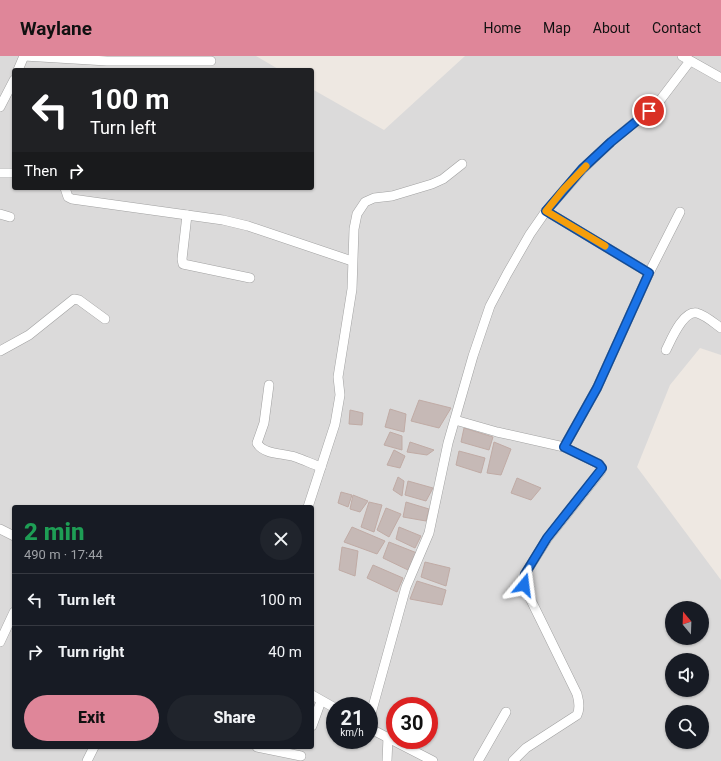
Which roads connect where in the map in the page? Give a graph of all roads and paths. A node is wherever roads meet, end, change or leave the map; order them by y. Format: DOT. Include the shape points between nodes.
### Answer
graph roads {
  1 [pos="24,56"];
  2 [pos="682,56"];
  3 [pos="211,61"];
  4 [pos="690,61"];
  5 [pos="19,68"];
  6 [pos="721,78"];
  7 [pos="12,84"];
  8 [pos="0,107"];
  9 [pos="462,164"];
  10 [pos="0,173"];
  11 [pos="12,173"];
  12 [pos="66,190"];
  13 [pos="546,211"];
  14 [pos="680,212"];
  15 [pos="0,214"];
  16 [pos="187,215"];
  17 [pos="10,217"];
  18 [pos="352,261"];
  19 [pos="649,273"];
  20 [pos="250,278"];
  21 [pos="105,319"];
  22 [pos="721,328"];
  23 [pos="666,350"];
  24 [pos="0,351"];
  25 [pos="269,385"];
  26 [pos="455,420"];
  27 [pos="564,447"];
  28 [pos="321,467"];
  29 [pos="309,505"];
  30 [pos="0,529"];
  31 [pos="12,535"];
  32 [pos="12,616"];
  33 [pos="0,642"];
  34 [pos="314,696"];
  35 [pos="375,697"];
  36 [pos="321,701"];
  37 [pos="326,704"];
  38 [pos="506,712"];
  39 [pos="314,720"];
  40 [pos="93,749"];
  41 [pos="268,749"];
  42 [pos="388,749"];
  43 [pos="410,749"];
  44 [pos="301,755"];
  45 [pos="87,761"];
  46 [pos="387,761"];
  47 [pos="433,761"];
  48 [pos="478,761"];
  49 [pos="513,761"];
  1 -- 3 [label="street" via="107,61"];
  1 -- 5 [label="street"];
  2 -- 4 [label="street"];
  4 -- 6 [label="street"];
  4 -- 13 [label="street" via="658,103 582,169"];
  7 -- 8 [label="street"];
  9 -- 18 [label="street" via="432,184 365,202 357,214"];
  10 -- 11 [label="street"];
  12 -- 16 [label="street" via="68,197 72,199"];
  13 -- 19 [label="street"];
  13 -- 26 [label="street" via="530,234 490,306"];
  14 -- 19 [label="street"];
  15 -- 17 [label="street"];
  16 -- 18 [label="street" via="248,226"];
  16 -- 20 [label="street" via="183,264"];
  18 -- 28 [label="street" via="352,289 338,376 340,394"];
  19 -- 27 [label="street" via="597,388"];
  21 -- 24 [label="street" via="74,299 29,335"];
  22 -- 23 [label="street" via="696,313 690,314 682,321"];
  25 -- 28 [label="street" via="264,423 257,443 259,447"];
  26 -- 27 [label="street"];
  26 -- 35 [label="street" via="429,533 402,598"];
  27 -- 49 [label="street" via="599,464 602,468 547,538 524,579 526,590 577,694 579,707 577,715 526,748"];
  28 -- 29 [label="street"];
  30 -- 31 [label="street"];
  32 -- 33 [label="street"];
  34 -- 36 [label="street"];
  36 -- 37 [label="street"];
  36 -- 39 [label="street"];
  38 -- 48 [label="street"];
  40 -- 45 [label="street"];
  41 -- 44 [label="street"];
  42 -- 46 [label="street"];
  43 -- 47 [label="street"];
}
